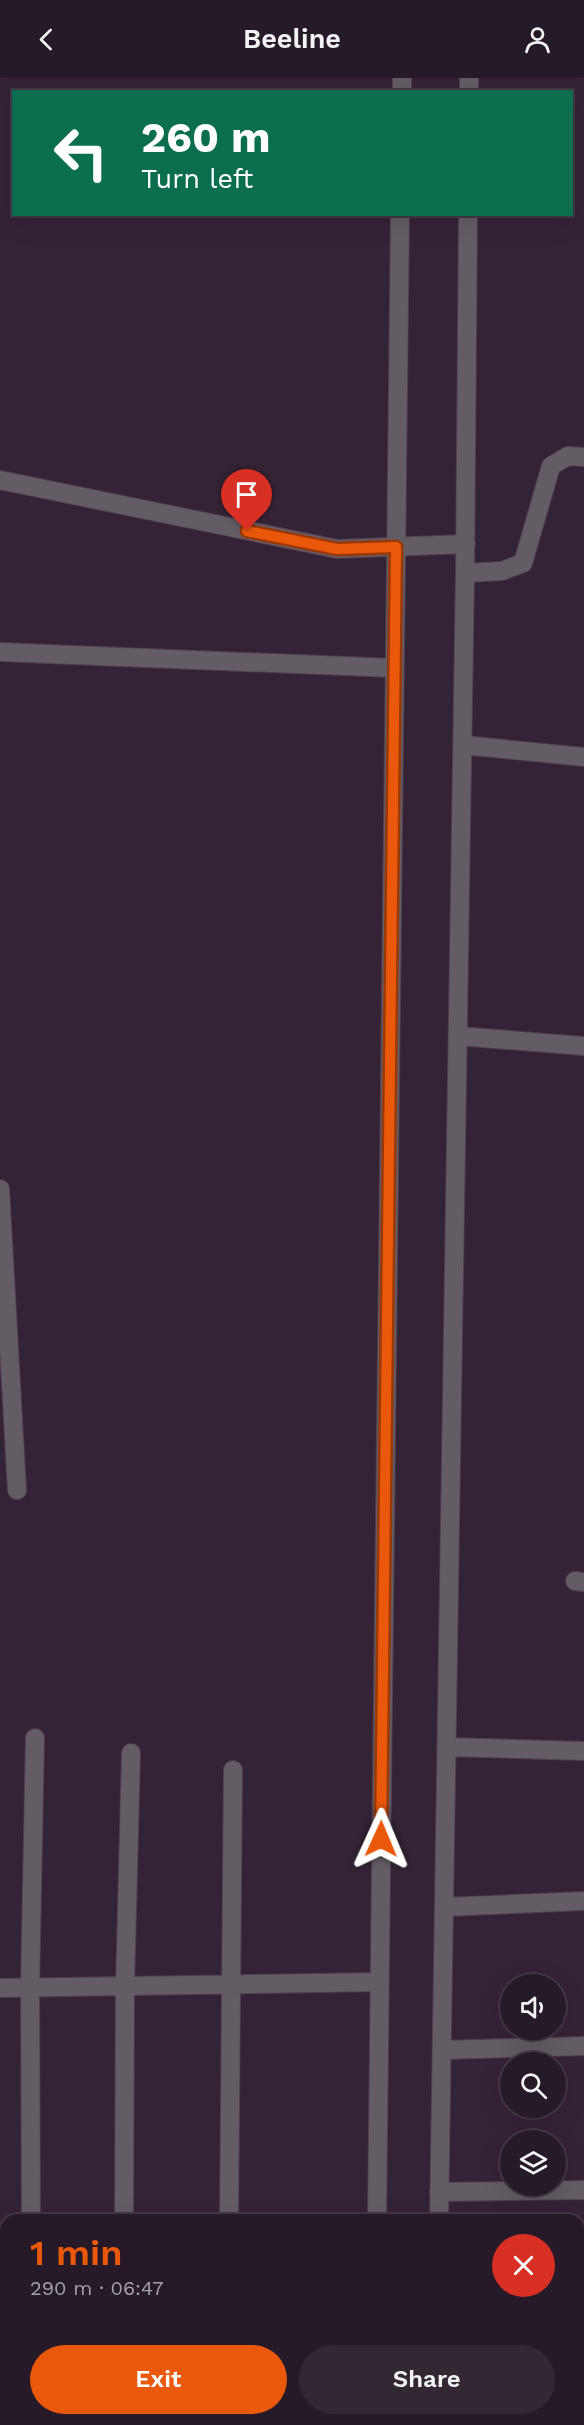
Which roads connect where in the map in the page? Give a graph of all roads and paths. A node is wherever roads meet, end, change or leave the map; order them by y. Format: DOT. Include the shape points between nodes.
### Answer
graph roads {
  1 [pos="400,216"];
  2 [pos="468,216"];
  3 [pos="584,457"];
  4 [pos="0,480"];
  5 [pos="466,544"];
  6 [pos="396,547"];
  7 [pos="465,573"];
  8 [pos="0,652"];
  9 [pos="394,668"];
  10 [pos="463,745"];
  11 [pos="584,757"];
  12 [pos="458,1036"];
  13 [pos="584,1046"];
  14 [pos="0,1189"];
  15 [pos="17,1490"];
  16 [pos="35,1738"];
  17 [pos="447,1747"];
  18 [pos="584,1751"];
  19 [pos="131,1753"];
  20 [pos="233,1770"];
  21 [pos="584,1901"];
  22 [pos="444,1907"];
  23 [pos="380,1982"];
  24 [pos="231,1984"];
  25 [pos="125,1987"];
  26 [pos="0,1988"];
  27 [pos="30,1988"];
  28 [pos="584,2046"];
  29 [pos="442,2050"];
  30 [pos="584,2190"];
  31 [pos="440,2192"];
  32 [pos="31,2214"];
  33 [pos="124,2214"];
  34 [pos="229,2214"];
  35 [pos="377,2214"];
  36 [pos="439,2214"];
  1 -- 6 [label="street"];
  2 -- 5 [label="street"];
  3 -- 7 [label="street" via="568,456 551,466 523,564 502,572"];
  4 -- 6 [label="street" via="337,549"];
  5 -- 6 [label="street"];
  5 -- 7 [label="street"];
  6 -- 9 [label="street"];
  7 -- 10 [label="street"];
  8 -- 9 [label="street"];
  9 -- 23 [label="street"];
  10 -- 11 [label="street"];
  10 -- 12 [label="street"];
  12 -- 13 [label="street"];
  12 -- 17 [label="street"];
  14 -- 15 [label="street"];
  16 -- 27 [label="street"];
  17 -- 18 [label="street"];
  17 -- 22 [label="street"];
  19 -- 25 [label="street"];
  20 -- 24 [label="street"];
  21 -- 22 [label="street"];
  22 -- 29 [label="street"];
  23 -- 24 [label="street"];
  23 -- 35 [label="street"];
  24 -- 25 [label="street"];
  24 -- 34 [label="street"];
  25 -- 27 [label="street"];
  25 -- 33 [label="street"];
  26 -- 27 [label="street"];
  27 -- 32 [label="street"];
  28 -- 29 [label="street"];
  29 -- 31 [label="street"];
  30 -- 31 [label="street"];
  31 -- 36 [label="street"];
}
